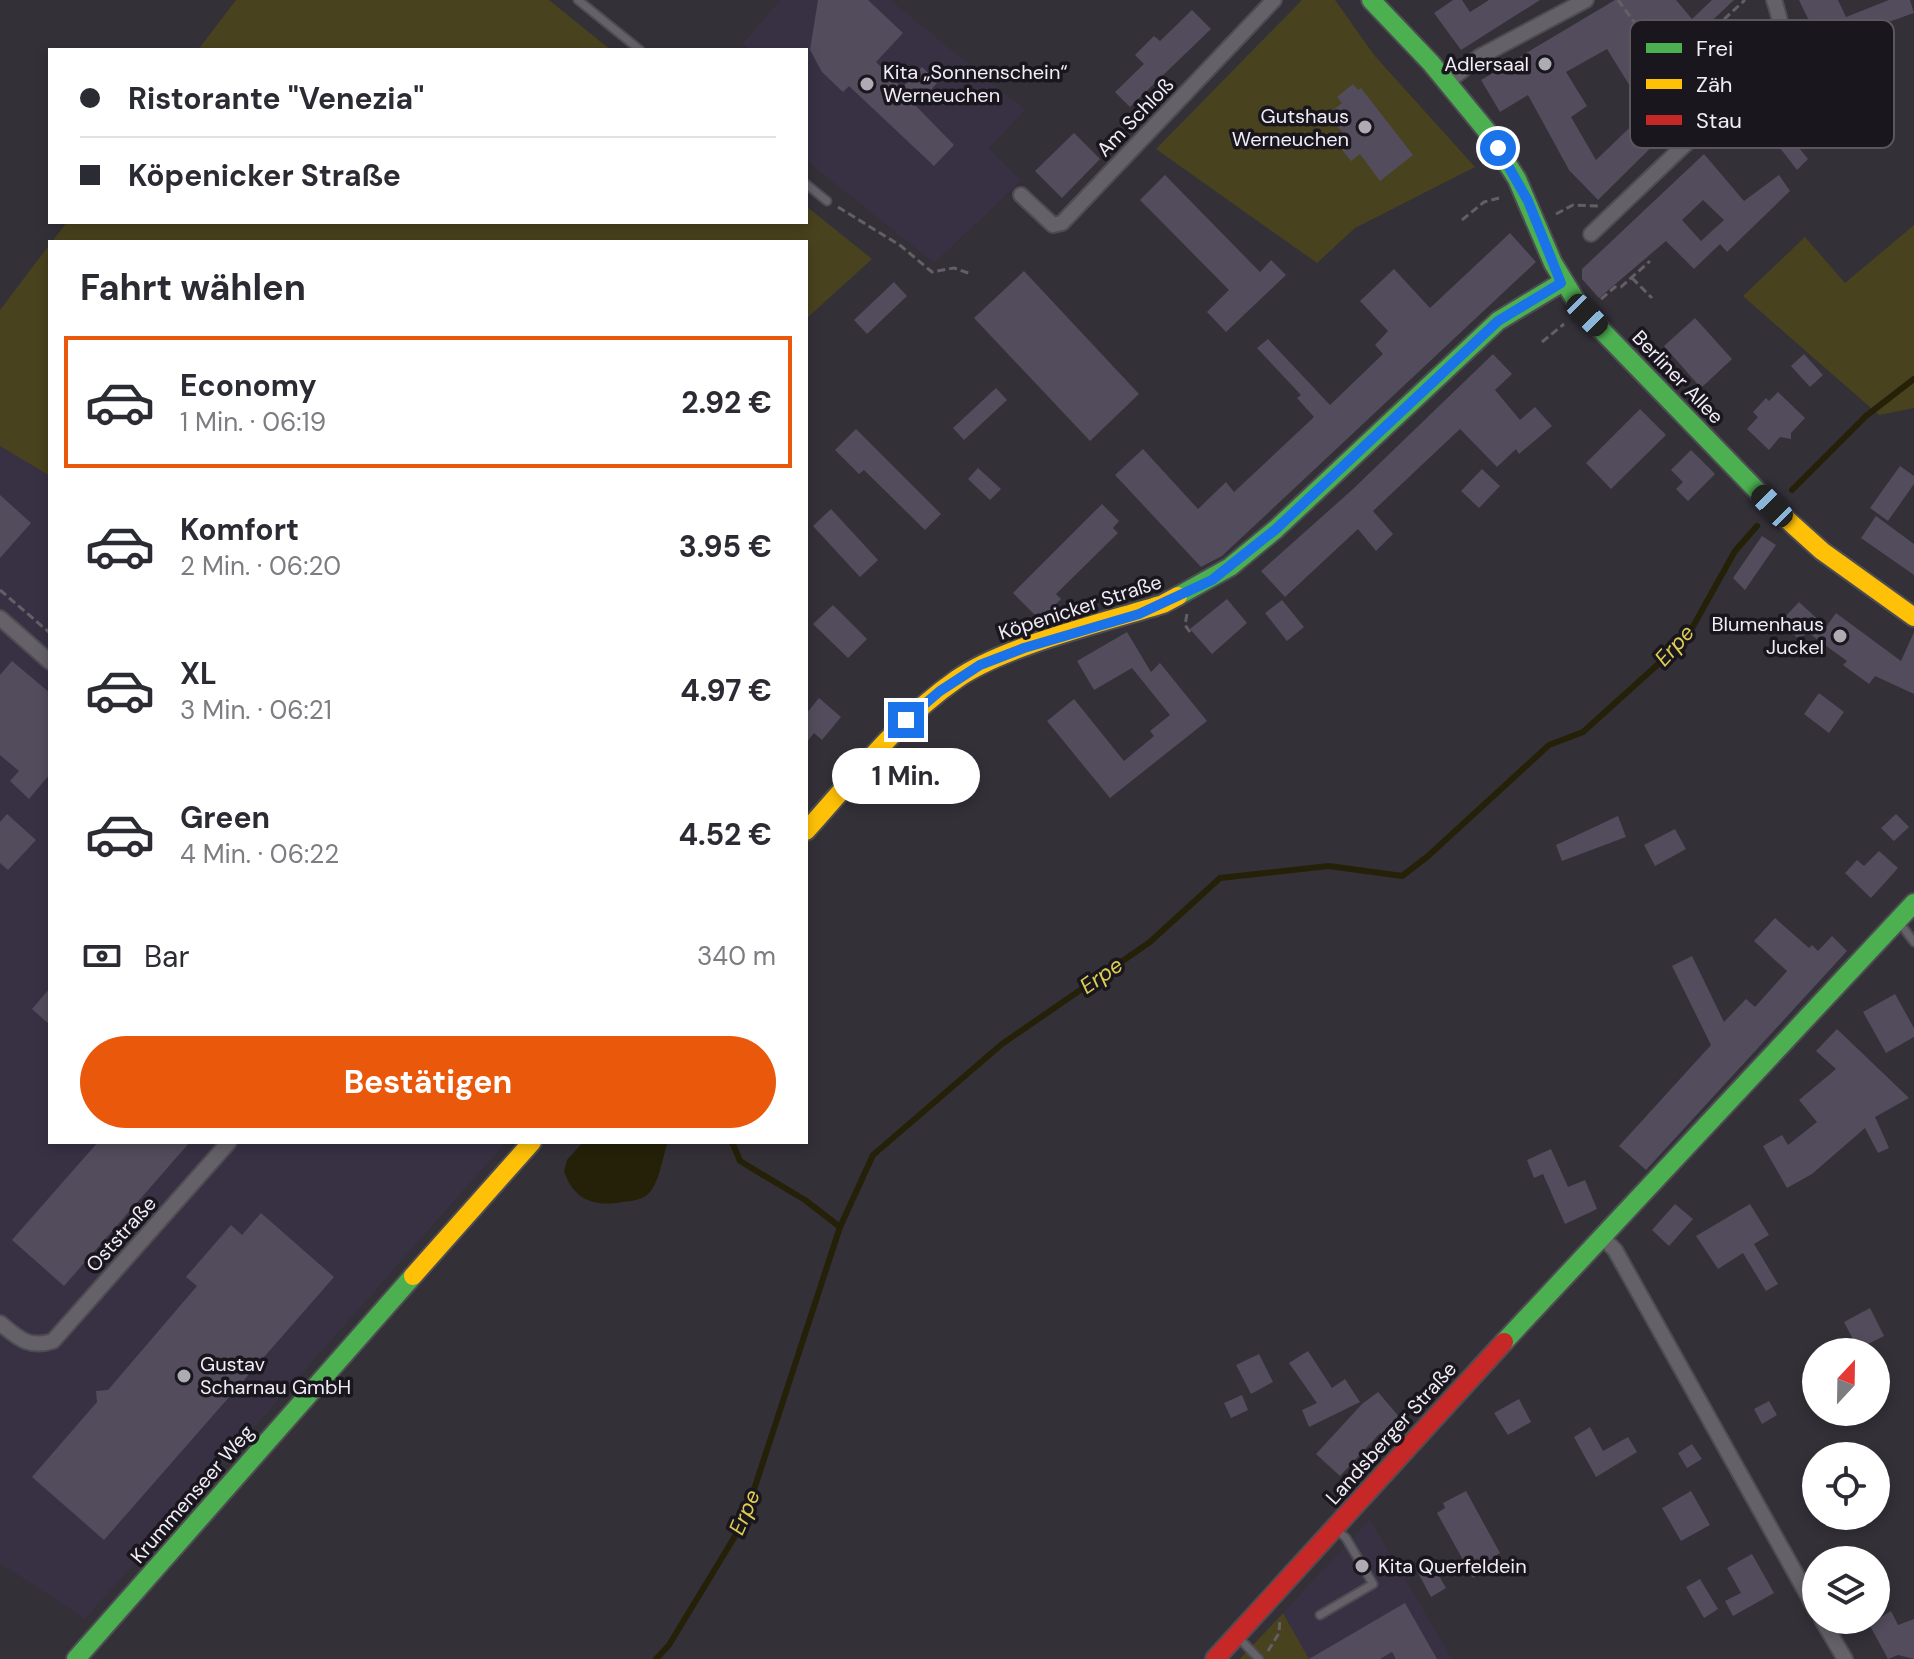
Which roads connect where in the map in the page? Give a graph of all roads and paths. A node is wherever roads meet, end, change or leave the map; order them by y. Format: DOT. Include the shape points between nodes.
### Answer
graph roads {
  1 [pos="578,0"];
  2 [pos="1274,0"];
  3 [pos="1371,0"];
  4 [pos="1586,0"];
  5 [pos="1618,0"];
  6 [pos="1745,0"];
  7 [pos="1774,0"];
  8 [pos="1633,20"];
  9 [pos="1723,20"];
  10 [pos="1781,20"];
  11 [pos="638,48"];
  12 [pos="1450,80"];
  13 [pos="1682,148"];
  14 [pos="808,186"];
  15 [pos="1021,195"];
  16 [pos="1506,196"];
  17 [pos="827,201"];
  18 [pos="1609,217"];
  19 [pos="1548,218"];
  20 [pos="1462,220"];
  21 [pos="1591,234"];
  22 [pos="1650,261"];
  23 [pos="971,274"];
  24 [pos="1632,278"];
  25 [pos="1561,283"];
  26 [pos="1652,298"];
  27 [pos="1598,302"];
  28 [pos="1567,322"];
  29 [pos="1542,342"];
  30 [pos="0,590"];
  31 [pos="1187,614"];
  32 [pos="1914,617"];
  33 [pos="0,619"];
  34 [pos="48,631"];
  35 [pos="1190,632"];
  36 [pos="48,660"];
  37 [pos="808,829"];
  38 [pos="1914,903"];
  39 [pos="1897,920"];
  40 [pos="1914,942"];
  41 [pos="227,1144"];
  42 [pos="530,1144"];
  43 [pos="1602,1237"];
  44 [pos="0,1323"];
  45 [pos="1335,1529"];
  46 [pos="1802,1585"];
  47 [pos="1275,1594"];
  48 [pos="1320,1615"];
  49 [pos="1830,1634"];
  50 [pos="1237,1635"];
  51 [pos="76,1659"];
  52 [pos="1215,1659"];
  53 [pos="1259,1659"];
  54 [pos="1845,1659"];
  1 -- 11 [label="lane"];
  2 -- 15 [label="street, Am Schloß" via="1062,223 1053,225"];
  3 -- 12 [label="street, Berliner Allee"];
  4 -- 12 [label="street" via="1479,57"];
  5 -- 8 [label="path"];
  6 -- 9 [label="path"];
  7 -- 10 [label="street"];
  12 -- 25 [label="street, Berliner Allee" via="1517,180"];
  13 -- 18 [label="street"];
  14 -- 17 [label="lane"];
  16 -- 20 [label="path" via="1484,202"];
  17 -- 23 [label="path" via="901,246 932,272 954,268"];
  18 -- 19 [label="path" via="1597,205 1573,205"];
  18 -- 21 [label="street"];
  22 -- 24 [label="path"];
  24 -- 26 [label="path"];
  24 -- 27 [label="path"];
  25 -- 32 [label="street, Berliner Allee" via="1772,506 1833,563"];
  25 -- 37 [label="street, Köpenicker Straße" via="1498,321 1230,567 1139,614 1024,648 958,678 899,728"];
  28 -- 29 [label="path"];
  30 -- 34 [label="path"];
  31 -- 35 [label="path"];
  33 -- 36 [label="street"];
  38 -- 39 [label="street, Landsberger Straße"];
  39 -- 40 [label="lane"];
  39 -- 43 [label="street, Landsberger Straße"];
  41 -- 44 [label="street, Oststraße" via="53,1341 39,1346 21,1342"];
  42 -- 51 [label="street, Krummenseer Weg"];
  43 -- 45 [label="street, Landsberger Straße"];
  43 -- 46 [label="street" via="1615,1250"];
  45 -- 47 [label="street, Landsberger Straße"];
  45 -- 48 [label="lane" via="1373,1584"];
  47 -- 50 [label="street, Landsberger Straße"];
  47 -- 53 [label="path" via="1281,1608 1279,1633"];
  49 -- 54 [label="street"];
  50 -- 52 [label="street, Landsberger Straße"];
  50 -- 53 [label="lane"];
}
